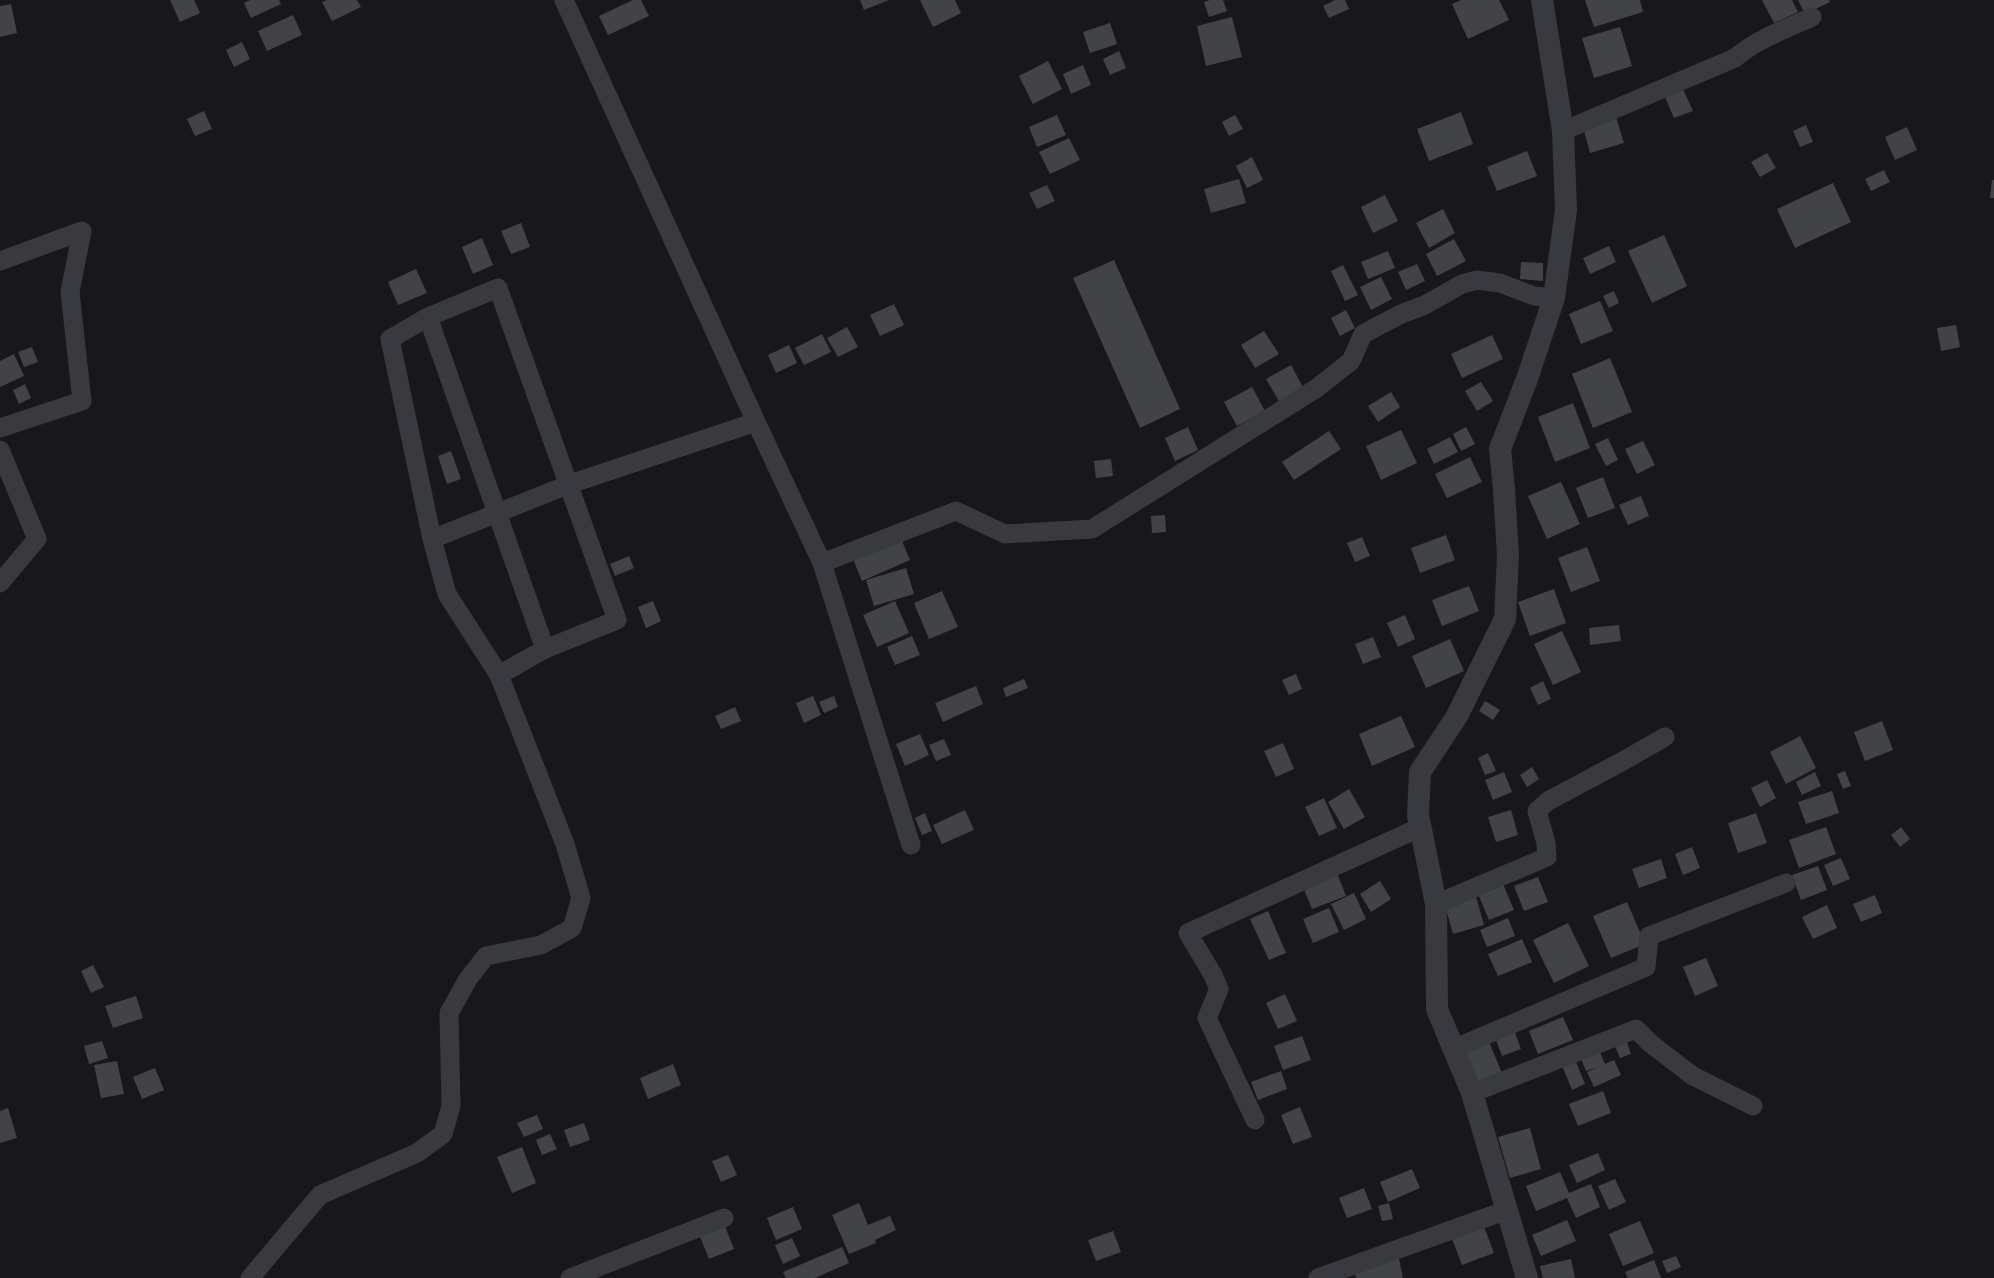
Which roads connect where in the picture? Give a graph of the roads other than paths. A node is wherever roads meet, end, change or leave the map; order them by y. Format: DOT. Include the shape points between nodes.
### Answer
graph roads {
  1 [pos="564,0"];
  2 [pos="1542,0"];
  3 [pos="1812,17"];
  4 [pos="1563,130"];
  5 [pos="0,261"];
  6 [pos="1554,298"];
  7 [pos="428,317"];
  8 [pos="756,422"];
  9 [pos="0,428"];
  10 [pos="0,450"];
  11 [pos="570,484"];
  12 [pos="497,512"];
  13 [pos="432,540"];
  14 [pos="822,563"];
  15 [pos="0,583"];
  16 [pos="545,649"];
  17 [pos="499,675"];
  18 [pos="1665,737"];
  19 [pos="1421,827"];
  20 [pos="911,845"];
  21 [pos="1786,883"];
  22 [pos="1436,904"];
  23 [pos="1453,1049"];
  24 [pos="1472,1093"];
  25 [pos="1753,1106"];
  26 [pos="1255,1120"];
  27 [pos="1507,1210"];
  28 [pos="724,1218"];
  29 [pos="250,1278"];
  30 [pos="570,1278"];
  31 [pos="1318,1278"];
  32 [pos="1527,1278"];
  1 -- 8 [label="street"];
  2 -- 4 [label="street"];
  3 -- 4 [label="street" via="1746,49 1735,58"];
  4 -- 6 [label="street" via="1566,210"];
  5 -- 9 [label="street" via="82,231 70,292 82,401"];
  6 -- 14 [label="street" via="1534,296 1500,283 1477,280 1462,284 1425,305 1401,314 1363,334 1351,361 1317,388 1092,529 1005,534 956,511"];
  6 -- 19 [label="street" via="1500,449 1508,555 1505,619 1457,716 1420,772 1418,815"];
  7 -- 11 [label="street" via="498,288"];
  7 -- 12 [label="street"];
  7 -- 13 [label="street" via="390,339"];
  8 -- 11 [label="street"];
  8 -- 14 [label="street"];
  10 -- 15 [label="street" via="37,539"];
  11 -- 12 [label="street"];
  11 -- 16 [label="street" via="617,620"];
  12 -- 13 [label="street"];
  12 -- 16 [label="street"];
  13 -- 17 [label="street" via="447,594"];
  14 -- 20 [label="street"];
  16 -- 17 [label="street"];
  17 -- 29 [label="street" via="567,850 581,898 572,928 541,945 486,956 468,979 449,1013 451,1106 443,1134 417,1153 320,1195"];
  18 -- 22 [label="street" via="1548,801 1537,811 1547,857"];
  19 -- 22 [label="street"];
  19 -- 26 [label="street" via="1188,933 1219,989 1206,1018"];
  21 -- 23 [label="street" via="1649,936 1646,967"];
  22 -- 23 [label="street" via="1437,1009"];
  23 -- 24 [label="street"];
  24 -- 25 [label="street" via="1636,1029 1651,1044 1693,1076"];
  24 -- 27 [label="street"];
  27 -- 31 [label="street"];
  27 -- 32 [label="street"];
  28 -- 30 [label="street"];
}
